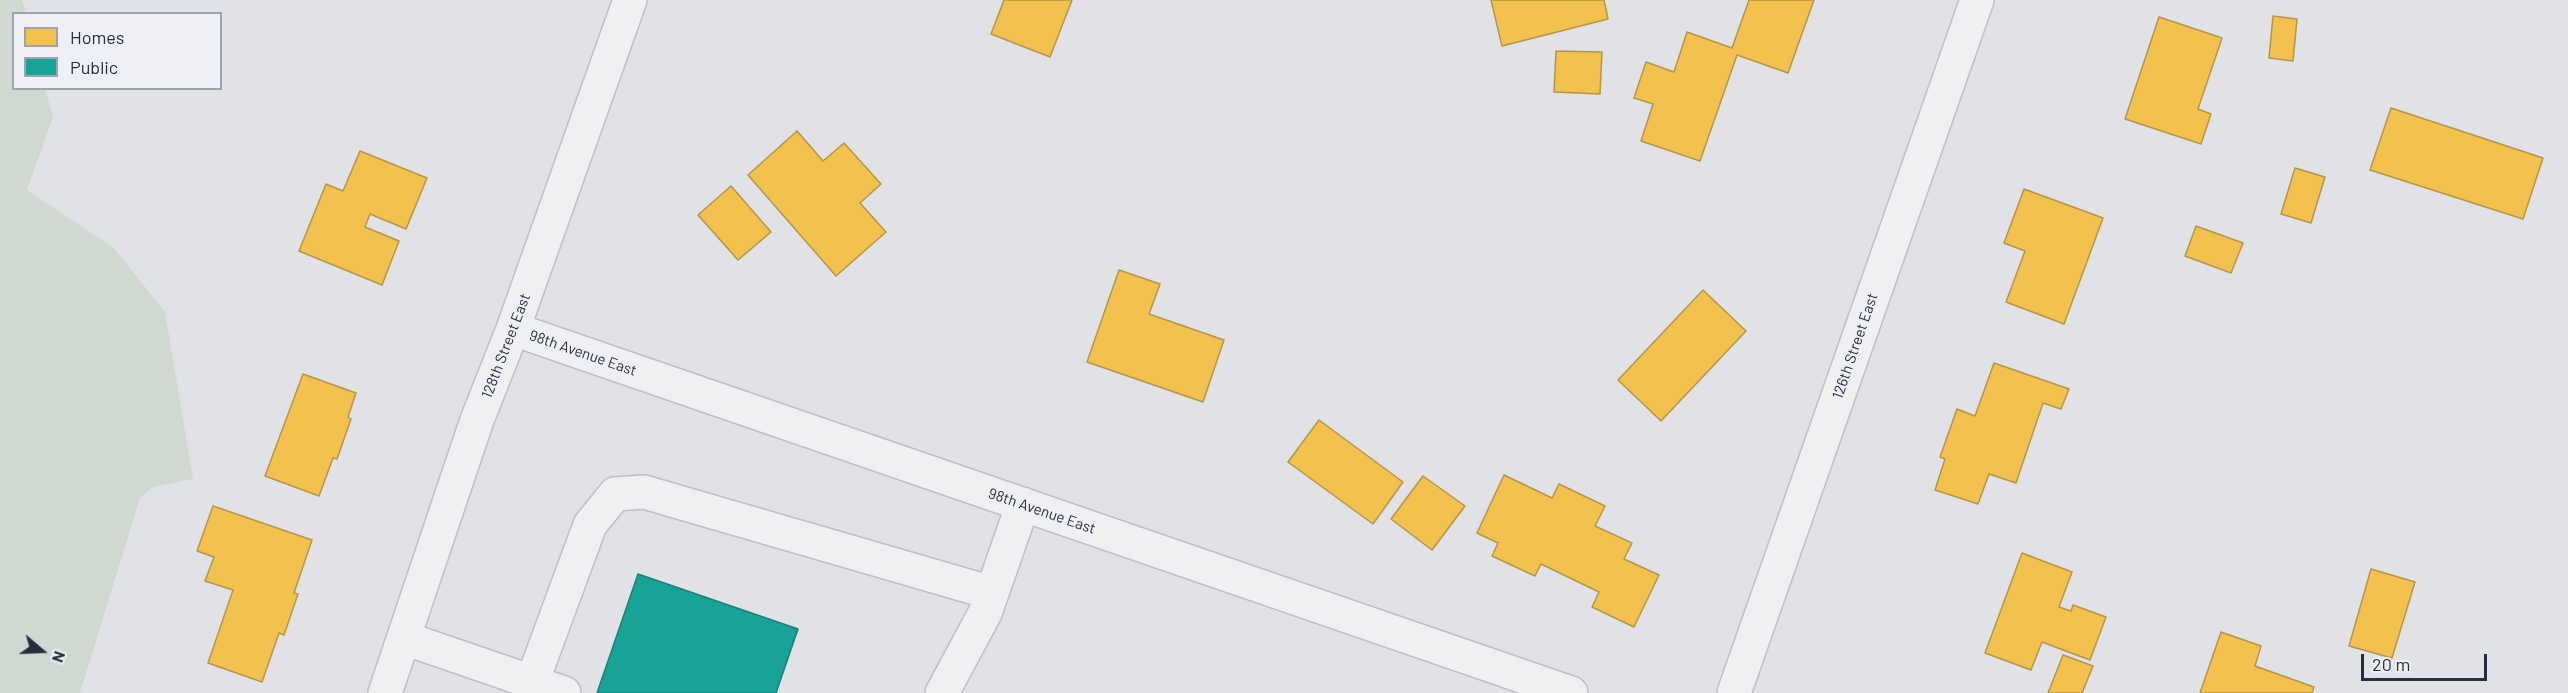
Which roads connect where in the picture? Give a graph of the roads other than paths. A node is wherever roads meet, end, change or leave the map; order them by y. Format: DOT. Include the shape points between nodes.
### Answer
graph roads {
  1 [pos="630,0"];
  2 [pos="1977,0"];
  3 [pos="513,329"];
  4 [pos="1023,504"];
  5 [pos="992,593"];
  6 [pos="404,638"];
  7 [pos="530,687"];
  8 [pos="385,693"];
  9 [pos="564,693"];
  10 [pos="942,693"];
  11 [pos="1571,693"];
  12 [pos="1734,693"];
  1 -- 3 [label="street, 128th Street East"];
  2 -- 12 [label="street, 126th Street East"];
  3 -- 4 [label="street, 98th Avenue East"];
  3 -- 6 [label="street, 128th Street East" via="477,420"];
  4 -- 5 [label="street"];
  4 -- 11 [label="street, 98th Avenue East"];
  5 -- 7 [label="street" via="644,492 615,494 590,525"];
  5 -- 10 [label="street"];
  6 -- 7 [label="street"];
  6 -- 8 [label="street, 128th Street East"];
  7 -- 9 [label="street"];
}
